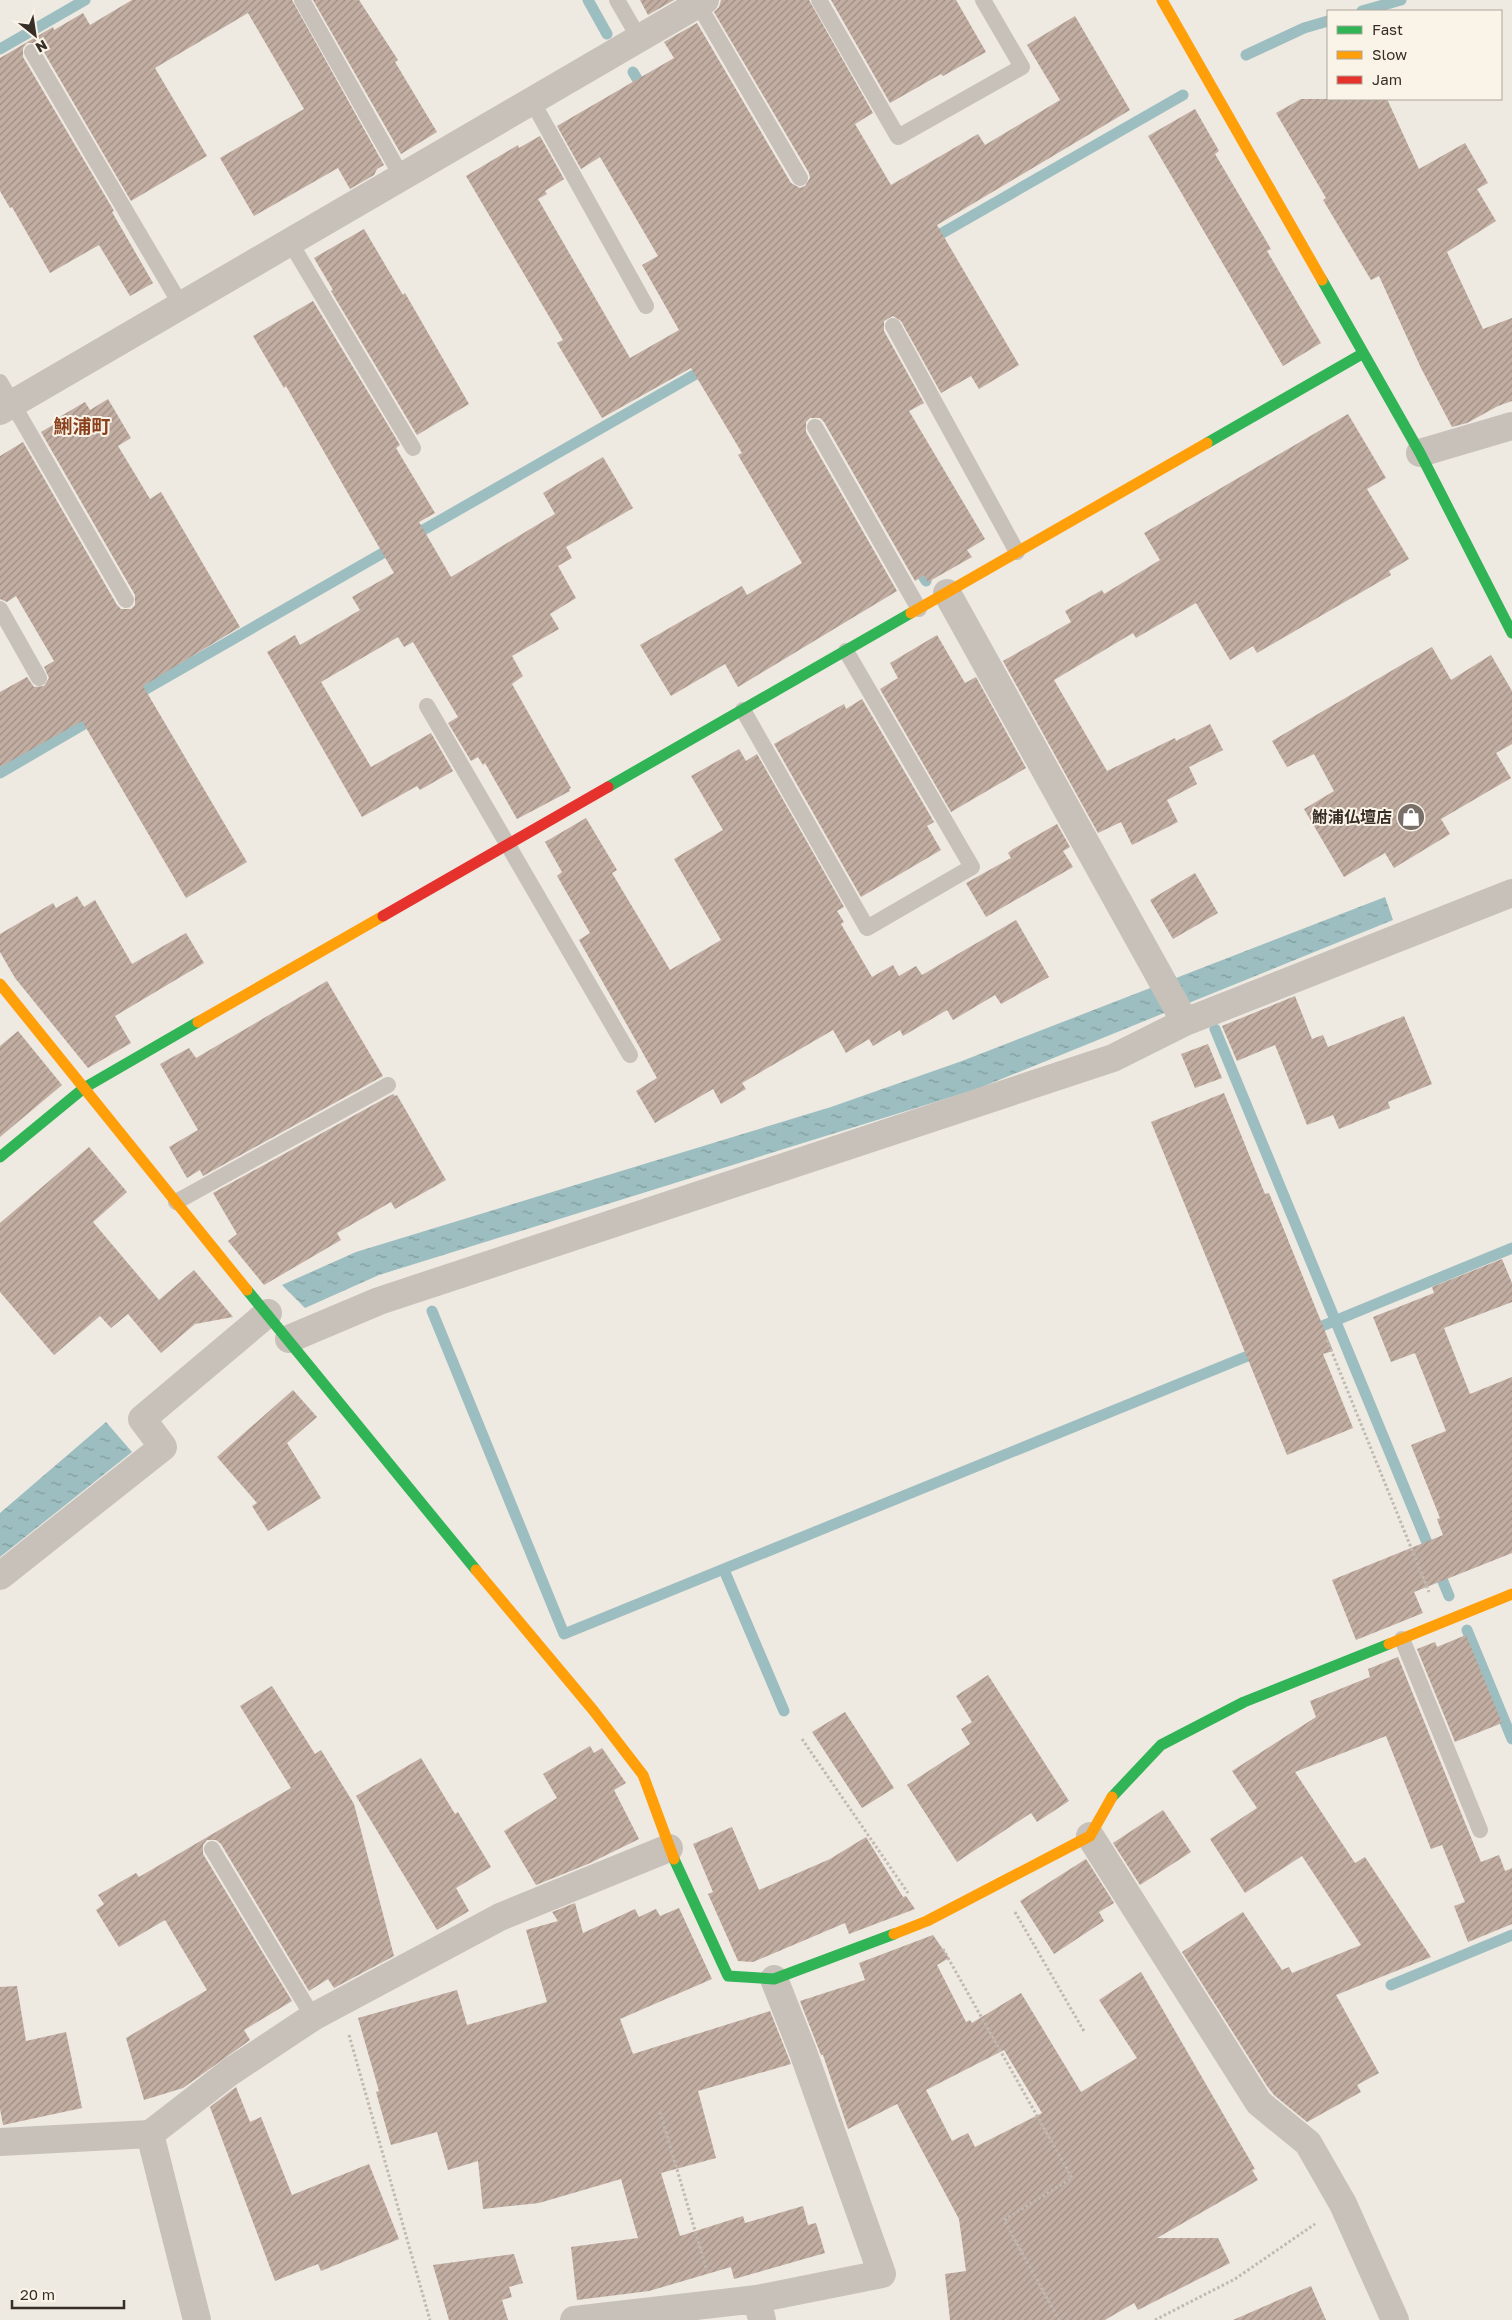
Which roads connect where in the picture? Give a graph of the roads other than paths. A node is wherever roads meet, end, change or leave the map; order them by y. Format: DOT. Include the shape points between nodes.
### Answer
graph roads {
  1 [pos="302,0"];
  2 [pos="617,0"];
  3 [pos="819,0"];
  4 [pos="983,0"];
  5 [pos="1162,0"];
  6 [pos="702,2"];
  7 [pos="639,38"];
  8 [pos="32,52"];
  9 [pos="532,101"];
  10 [pos="402,176"];
  11 [pos="800,178"];
  12 [pos="290,242"];
  13 [pos="181,305"];
  14 [pos="646,306"];
  15 [pos="892,326"];
  16 [pos="1362,354"];
  17 [pos="4,399"];
  18 [pos="1512,426"];
  19 [pos="815,427"];
  20 [pos="413,448"];
  21 [pos="1420,453"];
  22 [pos="1017,552"];
  23 [pos="947,592"];
  24 [pos="126,600"];
  25 [pos="0,609"];
  26 [pos="919,609"];
  27 [pos="1512,633"];
  28 [pos="846,651"];
  29 [pos="40,678"];
  30 [pos="427,706"];
  31 [pos="743,710"];
  32 [pos="508,845"];
  33 [pos="1512,893"];
  34 [pos="0,984"];
  35 [pos="1182,1017"];
  36 [pos="630,1055"];
  37 [pos="388,1085"];
  38 [pos="84,1088"];
  39 [pos="0,1157"];
  40 [pos="176,1202"];
  41 [pos="268,1313"];
  42 [pos="289,1339"];
  43 [pos="0,1576"];
  44 [pos="1512,1594"];
  45 [pos="1402,1640"];
  46 [pos="1480,1830"];
  47 [pos="1090,1836"];
  48 [pos="669,1848"];
  49 [pos="212,1849"];
  50 [pos="774,1979"];
  51 [pos="312,2017"];
  52 [pos="150,2134"];
  53 [pos="0,2142"];
  54 [pos="759,2309"];
  55 [pos="196,2320"];
  56 [pos="574,2320"];
  57 [pos="1395,2320"];
  1 -- 10 [label="lane"];
  2 -- 7 [label="lane"];
  3 -- 4 [label="lane" via="898,137 1022,67"];
  5 -- 16 [label="street"];
  6 -- 7 [label="street"];
  6 -- 11 [label="lane"];
  7 -- 9 [label="street"];
  8 -- 13 [label="lane"];
  9 -- 10 [label="street"];
  9 -- 14 [label="lane"];
  10 -- 12 [label="street"];
  12 -- 13 [label="street"];
  12 -- 20 [label="lane"];
  13 -- 17 [label="street"];
  15 -- 22 [label="lane"];
  16 -- 21 [label="street"];
  16 -- 22 [label="street"];
  17 -- 24 [label="lane"];
  18 -- 21 [label="street"];
  19 -- 26 [label="lane"];
  21 -- 27 [label="street"];
  22 -- 23 [label="street"];
  23 -- 26 [label="street"];
  23 -- 35 [label="street"];
  25 -- 29 [label="lane"];
  26 -- 28 [label="street"];
  28 -- 31 [label="street"];
  28 -- 31 [label="lane" via="972,867 867,928"];
  30 -- 32 [label="lane"];
  31 -- 32 [label="street"];
  32 -- 36 [label="lane"];
  32 -- 38 [label="street"];
  33 -- 35 [label="street"];
  34 -- 38 [label="street"];
  35 -- 42 [label="street" via="1113,1058 379,1301"];
  37 -- 40 [label="lane"];
  38 -- 39 [label="street"];
  38 -- 40 [label="street"];
  40 -- 41 [label="street"];
  41 -- 42 [label="street"];
  41 -- 43 [label="street" via="142,1419 163,1447"];
  42 -- 48 [label="street" via="643,1775"];
  44 -- 45 [label="street"];
  45 -- 46 [label="lane"];
  45 -- 47 [label="street" via="1244,1702 1161,1745 1115,1792"];
  47 -- 50 [label="street" via="927,1921"];
  47 -- 57 [label="street" via="1260,2102 1308,2143 1343,2204"];
  48 -- 50 [label="street" via="728,1976"];
  48 -- 51 [label="street" via="500,1916"];
  49 -- 51 [label="lane"];
  50 -- 54 [label="street" via="882,2274"];
  51 -- 52 [label="street" via="230,2072"];
  52 -- 53 [label="street"];
  52 -- 55 [label="street"];
  54 -- 56 [label="street" via="716,2303"];
}
